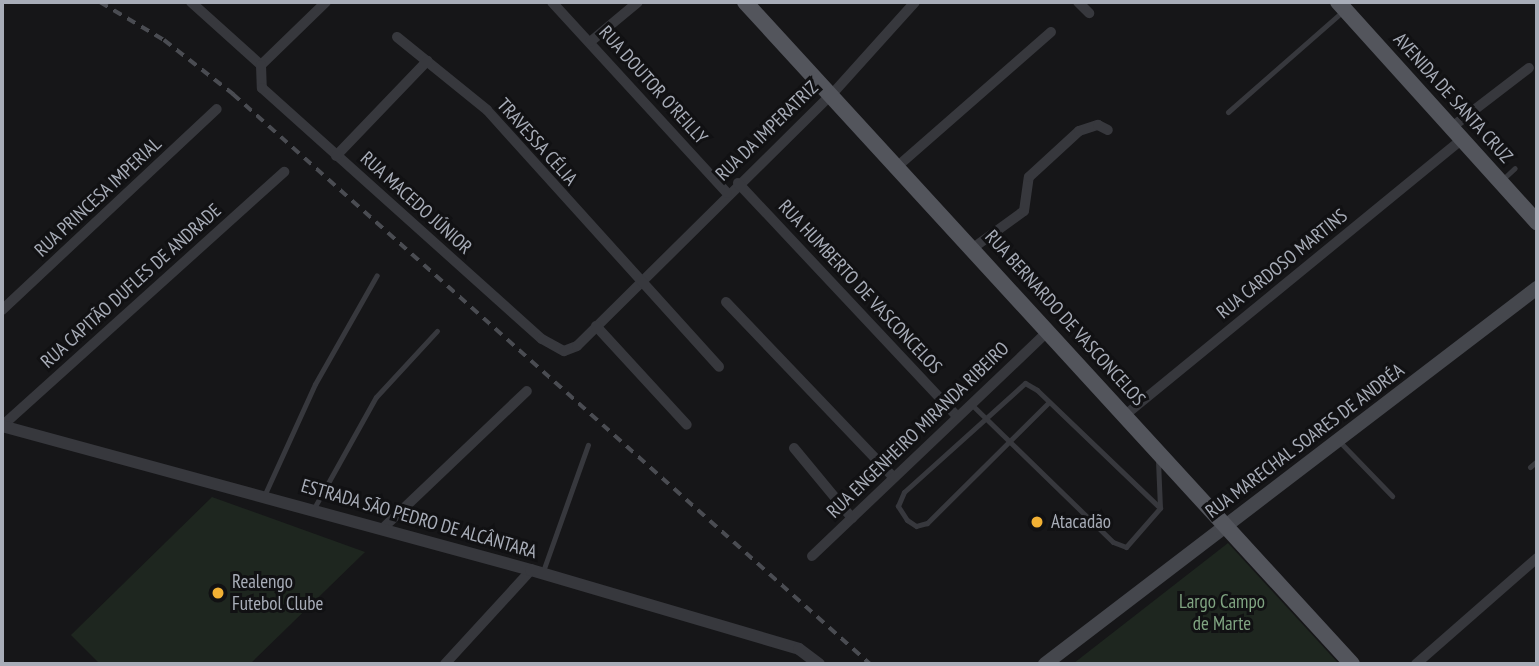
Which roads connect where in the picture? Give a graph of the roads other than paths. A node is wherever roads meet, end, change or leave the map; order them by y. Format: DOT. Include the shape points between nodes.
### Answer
graph roads {
  1 [pos="191,2"];
  2 [pos="327,2"];
  3 [pos="552,2"];
  4 [pos="638,2"];
  5 [pos="745,2"];
  6 [pos="915,2"];
  7 [pos="1078,2"];
  8 [pos="1342,6"];
  9 [pos="1089,13"];
  10 [pos="1051,32"];
  11 [pos="397,37"];
  12 [pos="590,42"];
  13 [pos="427,61"];
  14 [pos="261,65"];
  15 [pos="1529,68"];
  16 [pos="834,92"];
  17 [pos="217,109"];
  18 [pos="1228,112"];
  19 [pos="1108,130"];
  20 [pos="1457,133"];
  21 [pos="336,156"];
  22 [pos="899,165"];
  23 [pos="1515,168"];
  24 [pos="285,172"];
  25 [pos="1501,181"];
  26 [pos="738,183"];
  27 [pos="727,193"];
  28 [pos="1537,222"];
  29 [pos="974,248"];
  30 [pos="377,275"];
  31 [pos="640,281"];
  32 [pos="1537,288"];
  33 [pos="726,303"];
  34 [pos="2,310"];
  35 [pos="596,326"];
  36 [pos="1049,330"];
  37 [pos="437,331"];
  38 [pos="570,350"];
  39 [pos="719,367"];
  40 [pos="527,391"];
  41 [pos="1049,402"];
  42 [pos="970,403"];
  43 [pos="956,415"];
  44 [pos="1124,416"];
  45 [pos="986,418"];
  46 [pos="687,425"];
  47 [pos="2,426"];
  48 [pos="1338,440"];
  49 [pos="1009,441"];
  50 [pos="588,445"];
  51 [pos="794,448"];
  52 [pos="1158,453"];
  53 [pos="1537,461"];
  54 [pos="1530,467"];
  55 [pos="893,477"];
  56 [pos="264,496"];
  57 [pos="1392,496"];
  58 [pos="1160,508"];
  59 [pos="313,510"];
  60 [pos="852,518"];
  61 [pos="1226,526"];
  62 [pos="382,529"];
  63 [pos="812,556"];
  64 [pos="1537,558"];
  65 [pos="536,572"];
  66 [pos="444,664"];
  67 [pos="819,664"];
  68 [pos="1045,664"];
  69 [pos="1352,664"];
  70 [pos="1416,664"];
  1 -- 14 [label="street"];
  2 -- 14 [label="street"];
  3 -- 12 [label="street, RUA DOUTOR O'REILLY"];
  4 -- 12 [label="street"];
  5 -- 16 [label="main road, RUA BERNARDO DE VASCONCELOS"];
  6 -- 16 [label="street, RUA DA IMPERATRIZ"];
  7 -- 9 [label="street"];
  8 -- 18 [label="lane"];
  8 -- 20 [label="main road, AVENIDA DE SANTA CRUZ"];
  10 -- 22 [label="street"];
  11 -- 13 [label="street, TRAVESSA CÉLIA"];
  12 -- 27 [label="street, RUA DOUTOR O'REILLY"];
  13 -- 21 [label="street"];
  13 -- 31 [label="street, TRAVESSA CÉLIA" via="487,110"];
  14 -- 21 [label="street, RUA MACEDO JÚNIOR" via="262,88"];
  15 -- 20 [label="street, RUA CARDOSO MARTINS"];
  16 -- 22 [label="main road, RUA BERNARDO DE VASCONCELOS"];
  16 -- 26 [label="street, RUA DA IMPERATRIZ"];
  17 -- 34 [label="street, RUA PRINCESA IMPERIAL"];
  19 -- 29 [label="street" via="1098,125 1079,131 1029,177 1024,211"];
  20 -- 25 [label="main road, AVENIDA DE SANTA CRUZ"];
  20 -- 44 [label="street, RUA CARDOSO MARTINS"];
  21 -- 38 [label="street, RUA MACEDO JÚNIOR" via="542,339"];
  22 -- 29 [label="main road, RUA BERNARDO DE VASCONCELOS"];
  23 -- 25 [label="lane"];
  24 -- 47 [label="street, RUA CAPITÃO DUFLES DE ANDRADE"];
  25 -- 28 [label="main road, AVENIDA DE SANTA CRUZ"];
  26 -- 27 [label="street, RUA DA IMPERATRIZ"];
  26 -- 43 [label="street, RUA HUMBERTO DE VASCONCELOS"];
  27 -- 31 [label="street, RUA DA IMPERATRIZ"];
  29 -- 36 [label="main road, RUA BERNARDO DE VASCONCELOS"];
  30 -- 56 [label="lane" via="315,384"];
  31 -- 35 [label="street, RUA DA IMPERATRIZ"];
  31 -- 39 [label="street"];
  32 -- 48 [label="main road, RUA MARECHAL SOARES DE ANDRÉA"];
  33 -- 55 [label="street"];
  35 -- 38 [label="street, RUA DA IMPERATRIZ"];
  35 -- 46 [label="street"];
  36 -- 42 [label="street, RUA ENGENHEIRO MIRANDA RIBEIRO"];
  36 -- 44 [label="main road, RUA BERNARDO DE VASCONCELOS"];
  37 -- 59 [label="lane" via="376,397"];
  40 -- 62 [label="street"];
  41 -- 45 [label="lane" via="1025,383"];
  41 -- 49 [label="lane"];
  41 -- 58 [label="lane"];
  42 -- 43 [label="street, RUA ENGENHEIRO MIRANDA RIBEIRO"];
  42 -- 45 [label="lane"];
  43 -- 55 [label="street, RUA ENGENHEIRO MIRANDA RIBEIRO"];
  44 -- 52 [label="main road, RUA BERNARDO DE VASCONCELOS"];
  45 -- 49 [label="lane"];
  45 -- 49 [label="lane" via="904,492 898,506 906,520 916,526 927,523"];
  47 -- 56 [label="street, ESTRADA SÃO PEDRO DE ALCÂNTARA"];
  48 -- 57 [label="lane"];
  48 -- 61 [label="main road, RUA MARECHAL SOARES DE ANDRÉA"];
  49 -- 58 [label="lane" via="1113,542 1132,545"];
  50 -- 65 [label="lane"];
  51 -- 60 [label="street"];
  52 -- 58 [label="lane"];
  52 -- 61 [label="main road, RUA BERNARDO DE VASCONCELOS"];
  53 -- 54 [label="lane"];
  55 -- 60 [label="street, RUA ENGENHEIRO MIRANDA RIBEIRO"];
  56 -- 59 [label="street, ESTRADA SÃO PEDRO DE ALCÂNTARA"];
  59 -- 62 [label="street, ESTRADA SÃO PEDRO DE ALCÂNTARA"];
  60 -- 63 [label="street, RUA ENGENHEIRO MIRANDA RIBEIRO"];
  61 -- 68 [label="main road, RUA MARECHAL SOARES DE ANDRÉA"];
  61 -- 69 [label="main road, RUA BERNARDO DE VASCONCELOS"];
  62 -- 65 [label="street, ESTRADA SÃO PEDRO DE ALCÂNTARA"];
  64 -- 70 [label="street"];
  65 -- 66 [label="street"];
  65 -- 67 [label="street, ESTRADA SÃO PEDRO DE ALCÂNTARA" via="799,649"];
}
